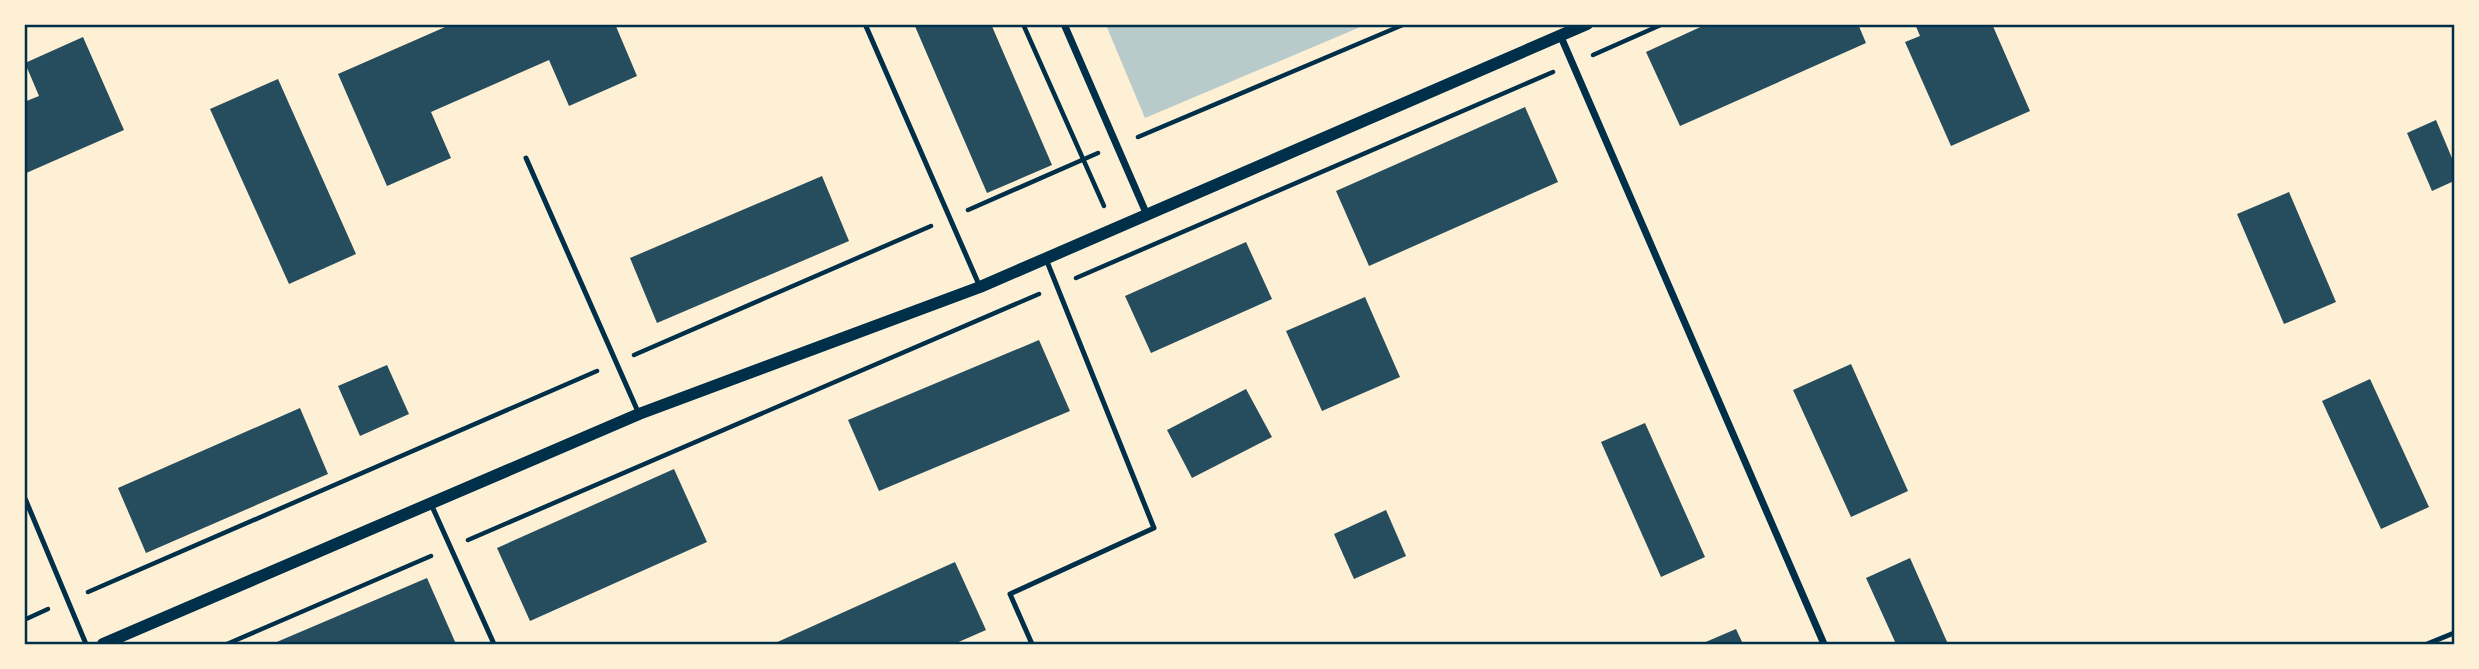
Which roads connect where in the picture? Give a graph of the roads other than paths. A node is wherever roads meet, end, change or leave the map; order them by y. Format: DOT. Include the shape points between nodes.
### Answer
graph roads {
  1 [pos="865,24"];
  2 [pos="1063,24"];
  3 [pos="1587,24"];
  4 [pos="1561,37"];
  5 [pos="526,158"];
  6 [pos="1147,215"];
  7 [pos="1046,259"];
  8 [pos="979,287"];
  9 [pos="639,414"];
  10 [pos="24,496"];
  11 [pos="431,504"];
  12 [pos="2455,633"];
  13 [pos="86,645"];
  14 [pos="103,645"];
  15 [pos="494,645"];
  16 [pos="1032,645"];
  17 [pos="1824,645"];
  18 [pos="2427,645"];
  1 -- 8 [label="lane"];
  2 -- 6 [label="street"];
  3 -- 4 [label="street"];
  4 -- 6 [label="street"];
  4 -- 17 [label="street"];
  5 -- 9 [label="lane"];
  6 -- 7 [label="street"];
  7 -- 8 [label="street"];
  7 -- 16 [label="lane" via="1154,528 1010,594"];
  8 -- 9 [label="street"];
  9 -- 11 [label="street"];
  10 -- 13 [label="lane"];
  11 -- 14 [label="street"];
  11 -- 15 [label="lane"];
  12 -- 18 [label="lane"];
}
